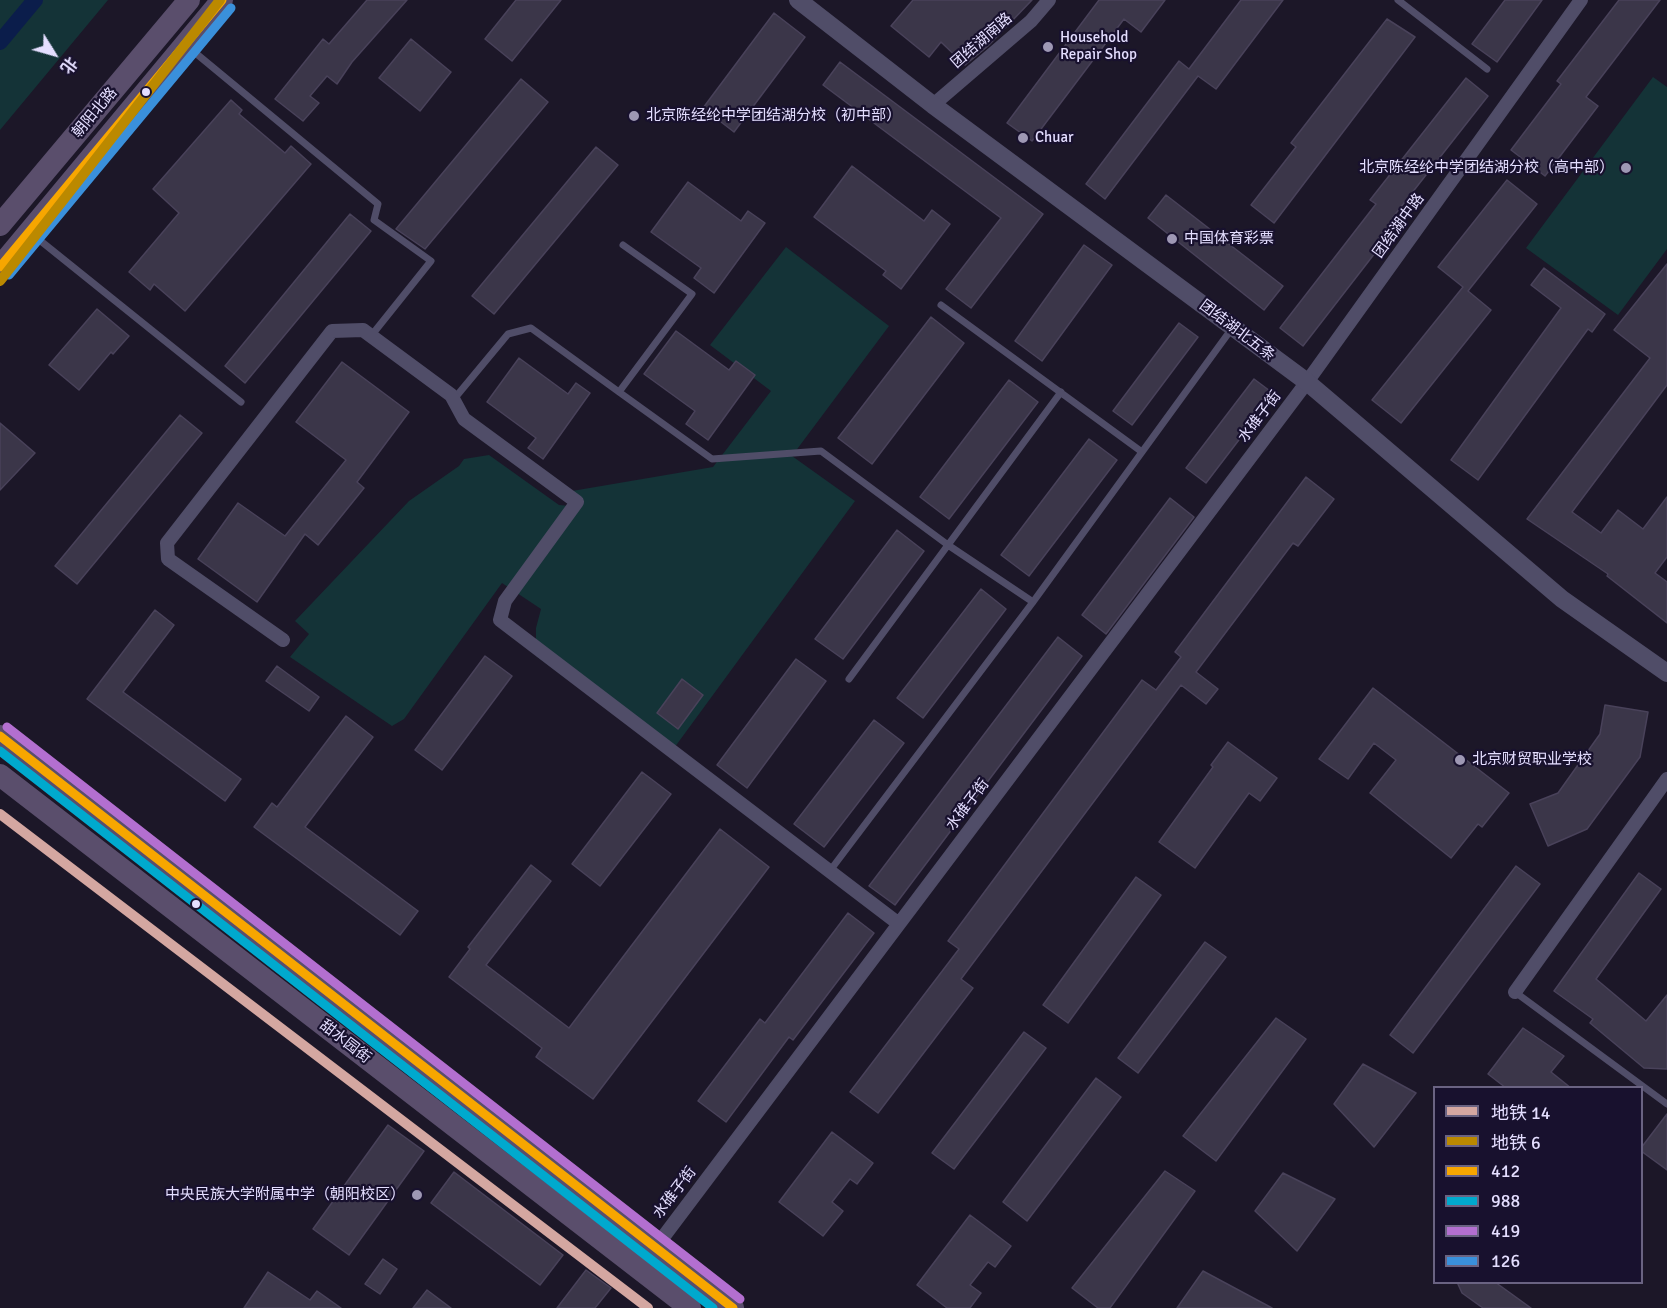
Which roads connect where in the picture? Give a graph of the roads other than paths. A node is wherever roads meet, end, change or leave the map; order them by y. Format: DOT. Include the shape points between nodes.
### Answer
graph roads {
  1 [pos="189,0"];
  2 [pos="222,0"];
  3 [pos="798,0"];
  4 [pos="1049,0"];
  5 [pos="1398,0"];
  6 [pos="1581,0"];
  7 [pos="184,44"];
  8 [pos="1487,69"];
  9 [pos="933,105"];
  10 [pos="0,225"];
  11 [pos="29,232"];
  12 [pos="623,245"];
  13 [pos="0,267"];
  14 [pos="941,305"];
  15 [pos="1233,327"];
  16 [pos="371,336"];
  17 [pos="1307,382"];
  18 [pos="619,392"];
  19 [pos="1061,392"];
  20 [pos="454,399"];
  21 [pos="240,402"];
  22 [pos="1142,452"];
  23 [pos="948,545"];
  24 [pos="1033,602"];
  25 [pos="283,640"];
  26 [pos="1667,673"];
  27 [pos="849,679"];
  28 [pos="0,736"];
  29 [pos="0,775"];
  30 [pos="1667,779"];
  31 [pos="829,872"];
  32 [pos="899,924"];
  33 [pos="1515,992"];
  34 [pos="1643,1086"];
  35 [pos="1643,1086"];
  36 [pos="1667,1104"];
  37 [pos="655,1248"];
  38 [pos="690,1308"];
  39 [pos="733,1308"];
  1 -- 10 [label="main road, 朝阳北路"];
  2 -- 7 [label="main road, 朝阳北路"];
  3 -- 9 [label="street, 团结湖北五条"];
  4 -- 9 [label="street, 团结湖南路" via="1031,21"];
  5 -- 8 [label="lane"];
  6 -- 17 [label="street, 团结湖中路"];
  7 -- 11 [label="main road, 朝阳北路"];
  7 -- 16 [label="lane" via="378,204 374,220 431,261"];
  9 -- 15 [label="street, 团结湖北五条"];
  11 -- 13 [label="main road, 朝阳北路"];
  11 -- 21 [label="lane"];
  12 -- 18 [label="lane" via="692,294"];
  14 -- 19 [label="lane"];
  15 -- 17 [label="street, 团结湖北五条"];
  15 -- 22 [label="lane"];
  16 -- 20 [label="street"];
  16 -- 25 [label="street" via="363,330 332,331 167,543 168,559"];
  17 -- 26 [label="street, 团结湖北五条" via="1562,599"];
  17 -- 32 [label="street, 水碓子街"];
  18 -- 20 [label="lane" via="531,328 508,333"];
  18 -- 23 [label="lane" via="712,459 821,451"];
  19 -- 22 [label="lane"];
  19 -- 23 [label="lane"];
  20 -- 31 [label="street" via="464,419 577,502 505,601 500,620"];
  22 -- 24 [label="lane"];
  23 -- 24 [label="lane"];
  23 -- 27 [label="lane"];
  24 -- 31 [label="lane"];
  28 -- 37 [label="main road, 甜水园街"];
  29 -- 38 [label="main road, 甜水园街"];
  30 -- 33 [label="street"];
  31 -- 32 [label="street"];
  32 -- 37 [label="street, 水碓子街"];
  33 -- 35 [label="lane"];
  34 -- 36 [label="lane"];
  37 -- 39 [label="main road, 甜水园街"];
}
